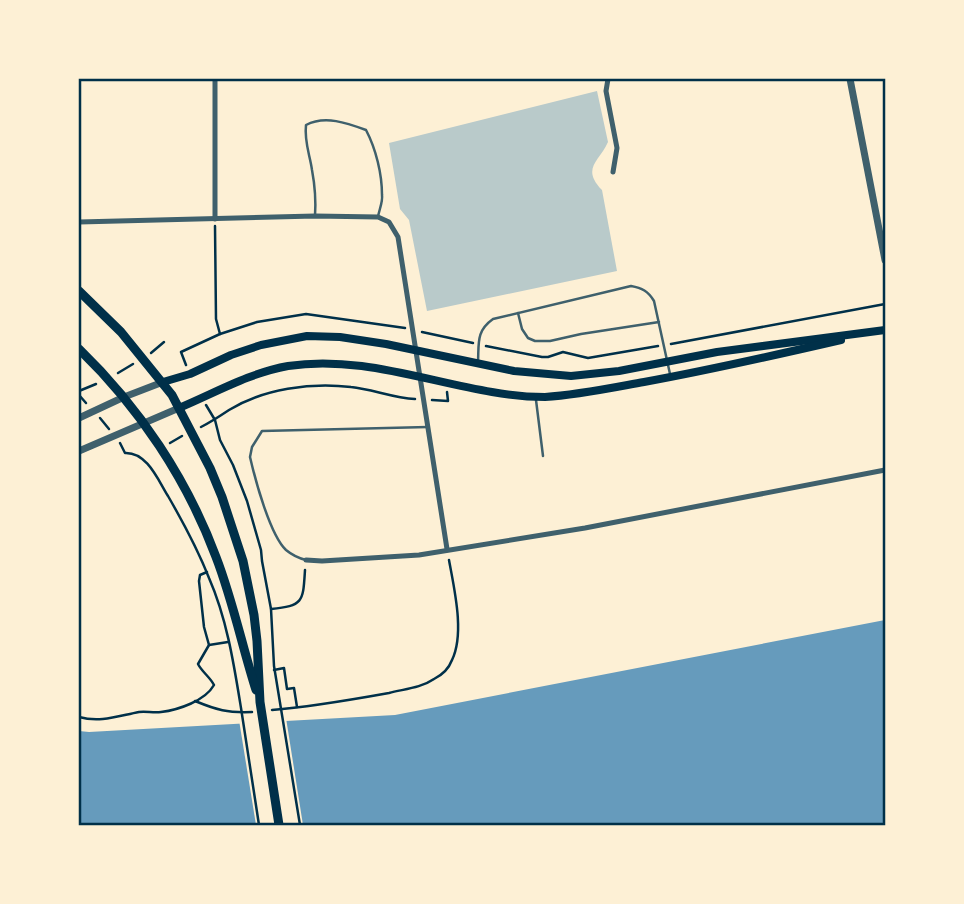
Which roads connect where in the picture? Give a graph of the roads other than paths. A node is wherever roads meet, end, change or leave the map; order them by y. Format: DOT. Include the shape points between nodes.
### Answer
graph roads {
  1 [pos="215,79"];
  2 [pos="608,79"];
  3 [pos="850,79"];
  4 [pos="613,172"];
  5 [pos="315,216"];
  6 [pos="378,217"];
  7 [pos="215,219"];
  8 [pos="79,222"];
  9 [pos="883,239"];
  10 [pos="885,260"];
  11 [pos="79,290"];
  12 [pos="518,313"];
  13 [pos="659,322"];
  14 [pos="885,330"];
  15 [pos="79,349"];
  16 [pos="416,349"];
  17 [pos="668,362"];
  18 [pos="478,363"];
  19 [pos="671,377"];
  20 [pos="421,378"];
  21 [pos="163,382"];
  22 [pos="124,397"];
  23 [pos="536,397"];
  24 [pos="179,408"];
  25 [pos="79,418"];
  26 [pos="145,424"];
  27 [pos="428,427"];
  28 [pos="79,451"];
  29 [pos="543,456"];
  30 [pos="885,470"];
  31 [pos="447,550"];
  32 [pos="306,560"];
  33 [pos="260,702"];
  34 [pos="279,825"];
  1 -- 7 [label="street"];
  2 -- 4 [label="street" via="606,91 617,148"];
  3 -- 9 [label="street"];
  5 -- 6 [label="street"];
  5 -- 6 [label="lane" via="306,125 339,121 366,130 372,141 383,199"];
  5 -- 7 [label="street"];
  6 -- 16 [label="street" via="389,222 398,237"];
  7 -- 8 [label="street"];
  9 -- 10 [label="street"];
  11 -- 21 [label="highway"];
  12 -- 13 [label="lane" via="522,329 535,341"];
  12 -- 13 [label="lane" via="631,286 650,294"];
  12 -- 18 [label="lane" via="485,325 479,335"];
  13 -- 17 [label="lane"];
  14 -- 17 [label="main road"];
  14 -- 19 [label="main road"];
  15 -- 22 [label="highway"];
  16 -- 18 [label="main road"];
  16 -- 20 [label="street"];
  16 -- 21 [label="main road" via="323,336 293,338 231,355"];
  17 -- 18 [label="main road" via="572,376"];
  17 -- 19 [label="lane"];
  19 -- 23 [label="main road"];
  20 -- 23 [label="main road"];
  20 -- 24 [label="main road" via="350,364 288,366 241,380"];
  20 -- 27 [label="street"];
  21 -- 22 [label="street"];
  21 -- 24 [label="highway"];
  22 -- 25 [label="street"];
  22 -- 26 [label="highway"];
  23 -- 29 [label="lane"];
  24 -- 26 [label="street"];
  24 -- 33 [label="highway" via="210,468 243,561 257,641"];
  26 -- 28 [label="street"];
  26 -- 33 [label="highway" via="195,510 216,557"];
  27 -- 31 [label="street"];
  27 -- 32 [label="lane" via="261,431 250,457 274,535 288,552"];
  30 -- 31 [label="street"];
  31 -- 32 [label="street"];
  33 -- 34 [label="highway"];
}
